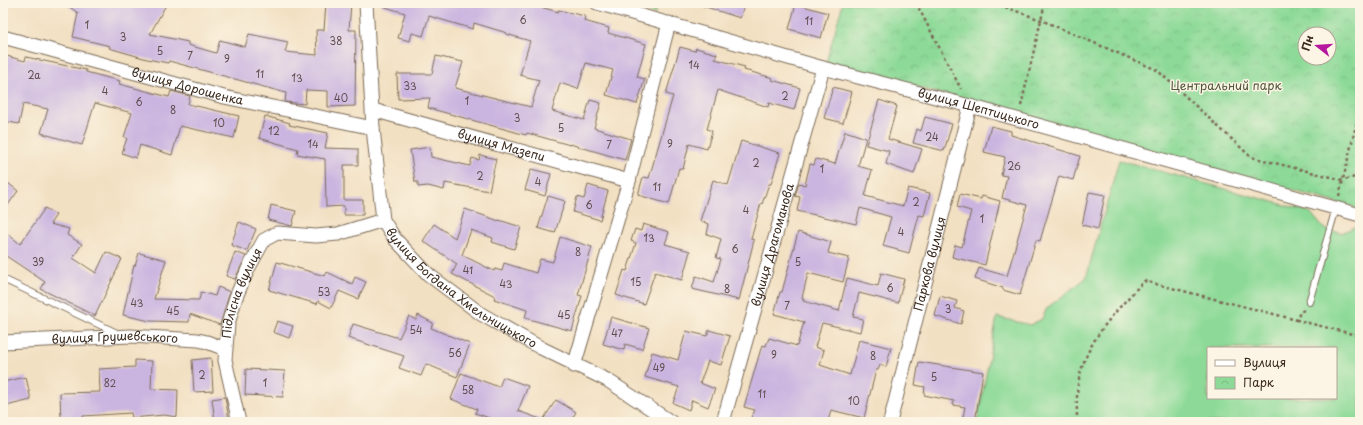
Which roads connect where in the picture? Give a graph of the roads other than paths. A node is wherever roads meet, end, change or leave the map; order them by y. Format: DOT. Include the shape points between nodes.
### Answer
graph roads {
  1 [pos="366,3"];
  2 [pos="597,3"];
  3 [pos="669,23"];
  4 [pos="3,36"];
  5 [pos="823,68"];
  6 [pos="970,106"];
  7 [pos="373,110"];
  8 [pos="374,128"];
  9 [pos="629,181"];
  10 [pos="1336,208"];
  11 [pos="1360,215"];
  12 [pos="383,220"];
  13 [pos="3,279"];
  14 [pos="1309,302"];
  15 [pos="124,336"];
  16 [pos="3,342"];
  17 [pos="225,349"];
  18 [pos="574,366"];
  19 [pos="239,422"];
  20 [pos="672,422"];
  21 [pos="723,422"];
  22 [pos="890,422"];
  1 -- 7 [label="street, вулиця Богдана Хмельницького"];
  2 -- 3 [label="street, вулиця Шептицького"];
  3 -- 5 [label="street, вулиця Шептицького"];
  3 -- 9 [label="street"];
  4 -- 8 [label="street, вулиця Дорошенка" via="224,97"];
  5 -- 6 [label="street, вулиця Шептицького"];
  5 -- 21 [label="street, вулиця Драгоманова"];
  6 -- 10 [label="street, вулиця Шептицького"];
  6 -- 22 [label="street, Паркова вулиця"];
  7 -- 8 [label="street, вулиця Богдана Хмельницького"];
  7 -- 9 [label="street, вулиця Мазепи"];
  8 -- 12 [label="street, вулиця Богдана Хмельницького"];
  9 -- 18 [label="street"];
  10 -- 11 [label="street, вулиця Шептицького"];
  10 -- 14 [label="lane"];
  12 -- 17 [label="street, Підлісна вулиця" via="338,234 316,236 277,233 268,236 248,269 236,297 228,324"];
  12 -- 18 [label="street, вулиця Богдана Хмельницького" via="395,239 428,275 456,297 481,314"];
  13 -- 15 [label="lane"];
  15 -- 16 [label="street, вулиця Грушевського"];
  15 -- 17 [label="street, вулиця Грушевського" via="198,340"];
  17 -- 19 [label="street, Підлісна вулиця" via="225,360"];
  18 -- 20 [label="street, вулиця Богдана Хмельницького" via="607,380"];
}
